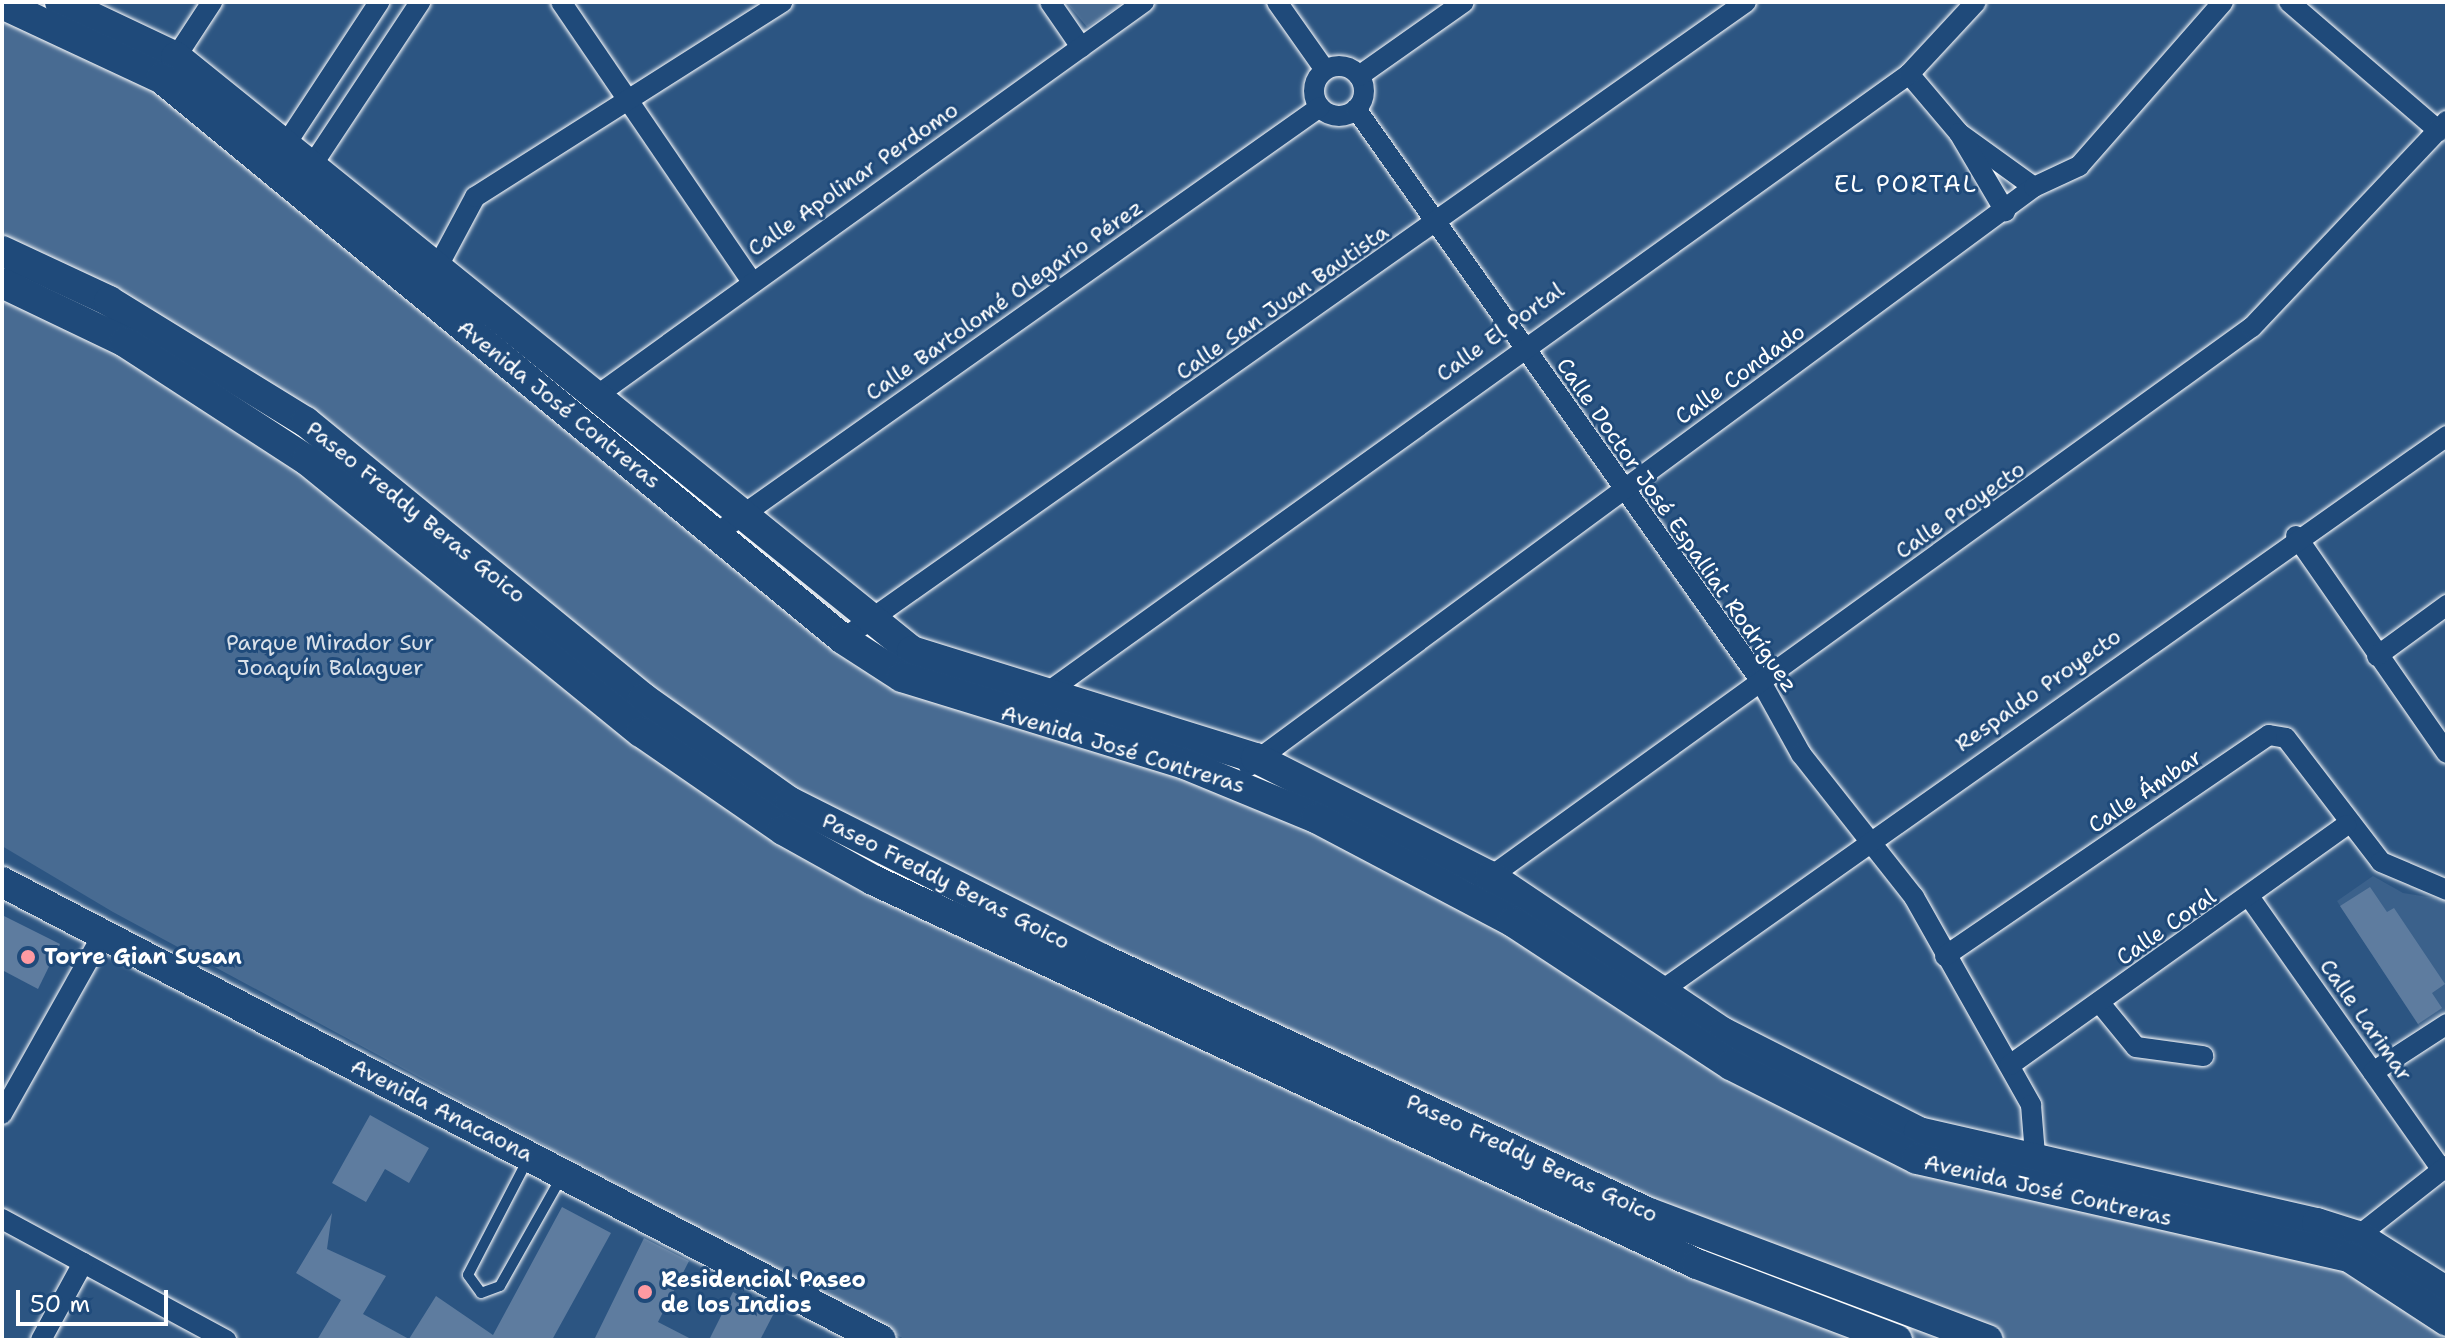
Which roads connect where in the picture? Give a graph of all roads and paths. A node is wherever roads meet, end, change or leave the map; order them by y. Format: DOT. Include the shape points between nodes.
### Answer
graph roads {
  1 [pos="60,2"];
  2 [pos="212,2"];
  3 [pos="379,2"];
  4 [pos="420,2"];
  5 [pos="561,2"];
  6 [pos="782,2"];
  7 [pos="1050,2"];
  8 [pos="1144,2"];
  9 [pos="1277,2"];
  10 [pos="1464,2"];
  11 [pos="1746,2"];
  12 [pos="1976,2"];
  13 [pos="2223,2"];
  14 [pos="2289,2"];
  15 [pos="2,4"];
  16 [pos="1081,47"];
  17 [pos="176,57"];
  18 [pos="1325,70"];
  19 [pos="1909,74"];
  20 [pos="1359,76"];
  21 [pos="624,101"];
  22 [pos="1320,107"];
  23 [pos="1356,109"];
  24 [pos="2443,126"];
  25 [pos="1959,133"];
  26 [pos="277,156"];
  27 [pos="304,178"];
  28 [pos="2034,187"];
  29 [pos="2005,211"];
  30 [pos="1436,224"];
  31 [pos="2,251"];
  32 [pos="436,270"];
  33 [pos="751,281"];
  34 [pos="2,283"];
  35 [pos="1522,345"];
  36 [pos="592,399"];
  37 [pos="2447,436"];
  38 [pos="1624,489"];
  39 [pos="728,525"];
  40 [pos="2296,536"];
  41 [pos="2447,605"];
  42 [pos="871,624"];
  43 [pos="843,639"];
  44 [pos="2377,656"];
  45 [pos="1760,680"];
  46 [pos="1045,694"];
  47 [pos="2447,753"];
  48 [pos="1256,758"];
  49 [pos="1237,782"];
  50 [pos="2346,825"];
  51 [pos="1873,837"];
  52 [pos="1490,876"];
  53 [pos="2,882"];
  54 [pos="2447,890"];
  55 [pos="1464,895"];
  56 [pos="2250,898"];
  57 [pos="102,936"];
  58 [pos="1945,956"];
  59 [pos="1661,991"];
  60 [pos="2099,1002"];
  61 [pos="2447,1024"];
  62 [pos="2203,1056"];
  63 [pos="2010,1065"];
  64 [pos="2373,1072"];
  65 [pos="1348,1088"];
  66 [pos="2,1114"];
  67 [pos="530,1155"];
  68 [pos="2445,1168"];
  69 [pos="564,1173"];
  70 [pos="2034,1175"];
  71 [pos="2,1219"];
  72 [pos="2358,1236"];
  73 [pos="83,1263"];
  74 [pos="2447,1292"];
  75 [pos="2447,1321"];
  76 [pos="41,1340"];
  77 [pos="226,1340"];
  78 [pos="881,1340"];
  79 [pos="1897,1340"];
  80 [pos="1988,1340"];
  1 -- 17 [label="main road, Avenida José Contreras"];
  2 -- 17 [label="street"];
  3 -- 26 [label="street"];
  4 -- 27 [label="street"];
  5 -- 21 [label="street"];
  6 -- 21 [label="street"];
  7 -- 16 [label="street"];
  8 -- 16 [label="street, Calle Apolinar Perdomo"];
  9 -- 18 [label="street"];
  10 -- 20 [label="street"];
  11 -- 30 [label="street, Calle San Juan Bautista"];
  12 -- 19 [label="street, Calle El Portal"];
  13 -- 28 [label="street, Calle Condado" via="2079,166"];
  14 -- 24 [label="street"];
  15 -- 26 [label="main road, Avenida José Contreras" via="161,78"];
  16 -- 33 [label="street, Calle Apolinar Perdomo"];
  17 -- 26 [label="main road, Avenida José Contreras"];
  18 -- 20 [label="street" via="1343,66"];
  18 -- 22 [label="street" via="1314,90"];
  19 -- 25 [label="street"];
  19 -- 35 [label="street, Calle El Portal"];
  20 -- 23 [label="street" via="1364,94"];
  21 -- 32 [label="street" via="475,197"];
  21 -- 33 [label="street"];
  22 -- 23 [label="street" via="1337,116"];
  22 -- 39 [label="street, Calle Bartolomé Olegario Pérez"];
  23 -- 30 [label="street, Calle Doctor José Espalliat Rodríguez"];
  24 -- 45 [label="street, Calle Proyecto" via="2252,327"];
  25 -- 28 [label="street"];
  25 -- 29 [label="street"];
  26 -- 27 [label="main road, Avenida José Contreras"];
  27 -- 32 [label="main road, Avenida José Contreras"];
  27 -- 39 [label="main road, Avenida José Contreras"];
  28 -- 29 [label="street, Calle Condado"];
  29 -- 38 [label="street, Calle Condado"];
  30 -- 35 [label="street, Calle Doctor José Espalliat Rodríguez"];
  30 -- 42 [label="street, Calle San Juan Bautista"];
  31 -- 65 [label="main road, Paseo Freddy Beras Goico" via="109,301 306,422 643,698 790,802"];
  32 -- 36 [label="main road, Avenida José Contreras"];
  33 -- 36 [label="street, Calle Apolinar Perdomo"];
  34 -- 65 [label="main road, Paseo Freddy Beras Goico" via="125,342 307,460 641,732 783,830 873,880"];
  35 -- 38 [label="street, Calle Doctor José Espalliat Rodríguez"];
  35 -- 46 [label="street, Calle El Portal"];
  36 -- 39 [label="main road, Avenida José Contreras"];
  37 -- 40 [label="street, Respaldo Proyecto"];
  38 -- 45 [label="street, Calle Doctor José Espalliat Rodríguez"];
  38 -- 48 [label="street, Calle Condado"];
  39 -- 42 [label="main road, Avenida José Contreras"];
  39 -- 43 [label="main road, Avenida José Contreras"];
  40 -- 44 [label="street"];
  40 -- 51 [label="street, Respaldo Proyecto"];
  41 -- 44 [label="street"];
  42 -- 43 [label="street, Calle San Juan Bautista"];
  42 -- 46 [label="main road, Avenida José Contreras" via="912,651"];
  43 -- 49 [label="main road, Avenida José Contreras" via="902,677 962,699"];
  44 -- 47 [label="street"];
  45 -- 51 [label="street, Calle Doctor José Espalliat Rodríguez" via="1801,754"];
  45 -- 52 [label="street, Calle Proyecto"];
  46 -- 48 [label="main road, Avenida José Contreras"];
  48 -- 49 [label="street, Calle Condado"];
  48 -- 52 [label="main road, Avenida José Contreras"];
  49 -- 55 [label="main road, Avenida José Contreras"];
  50 -- 54 [label="street, Calle Ámbar" via="2395,872"];
  50 -- 56 [label="street, Calle Coral"];
  50 -- 58 [label="street, Calle Ámbar" via="2286,738 2269,735"];
  51 -- 58 [label="street, Calle Doctor José Espalliat Rodríguez"];
  51 -- 59 [label="street, Respaldo Proyecto"];
  52 -- 55 [label="street, Calle Proyecto"];
  52 -- 59 [label="main road, Avenida José Contreras"];
  53 -- 57 [label="main road, Avenida Anacaona"];
  55 -- 70 [label="main road, Avenida José Contreras" via="1790,1097 1929,1163"];
  56 -- 60 [label="street, Calle Coral"];
  56 -- 64 [label="street, Calle Larimar"];
  57 -- 66 [label="street"];
  57 -- 67 [label="main road, Avenida Anacaona"];
  58 -- 63 [label="street, Calle Doctor José Espalliat Rodríguez"];
  59 -- 70 [label="main road, Avenida José Contreras" via="1765,1057 1919,1132"];
  60 -- 62 [label="street" via="2136,1047"];
  60 -- 63 [label="street, Calle Coral"];
  61 -- 64 [label="street"];
  63 -- 70 [label="street, Calle Doctor José Espalliat Rodríguez" via="2031,1105"];
  64 -- 68 [label="street, Calle Larimar"];
  65 -- 79 [label="main road, Paseo Freddy Beras Goico" via="1697,1264"];
  65 -- 80 [label="main road, Paseo Freddy Beras Goico" via="1661,1218"];
  67 -- 69 [label="main road, Avenida Anacaona"];
  67 -- 69 [label="lane" via="468,1275 481,1293 500,1286"];
  68 -- 72 [label="street"];
  69 -- 78 [label="main road, Avenida Anacaona"];
  70 -- 72 [label="main road, Avenida José Contreras" via="2233,1201"];
  70 -- 75 [label="main road, Avenida José Contreras" via="2349,1257"];
  71 -- 73 [label="street"];
  72 -- 74 [label="main road, Avenida José Contreras"];
  73 -- 76 [label="street"];
  73 -- 77 [label="street"];
}
